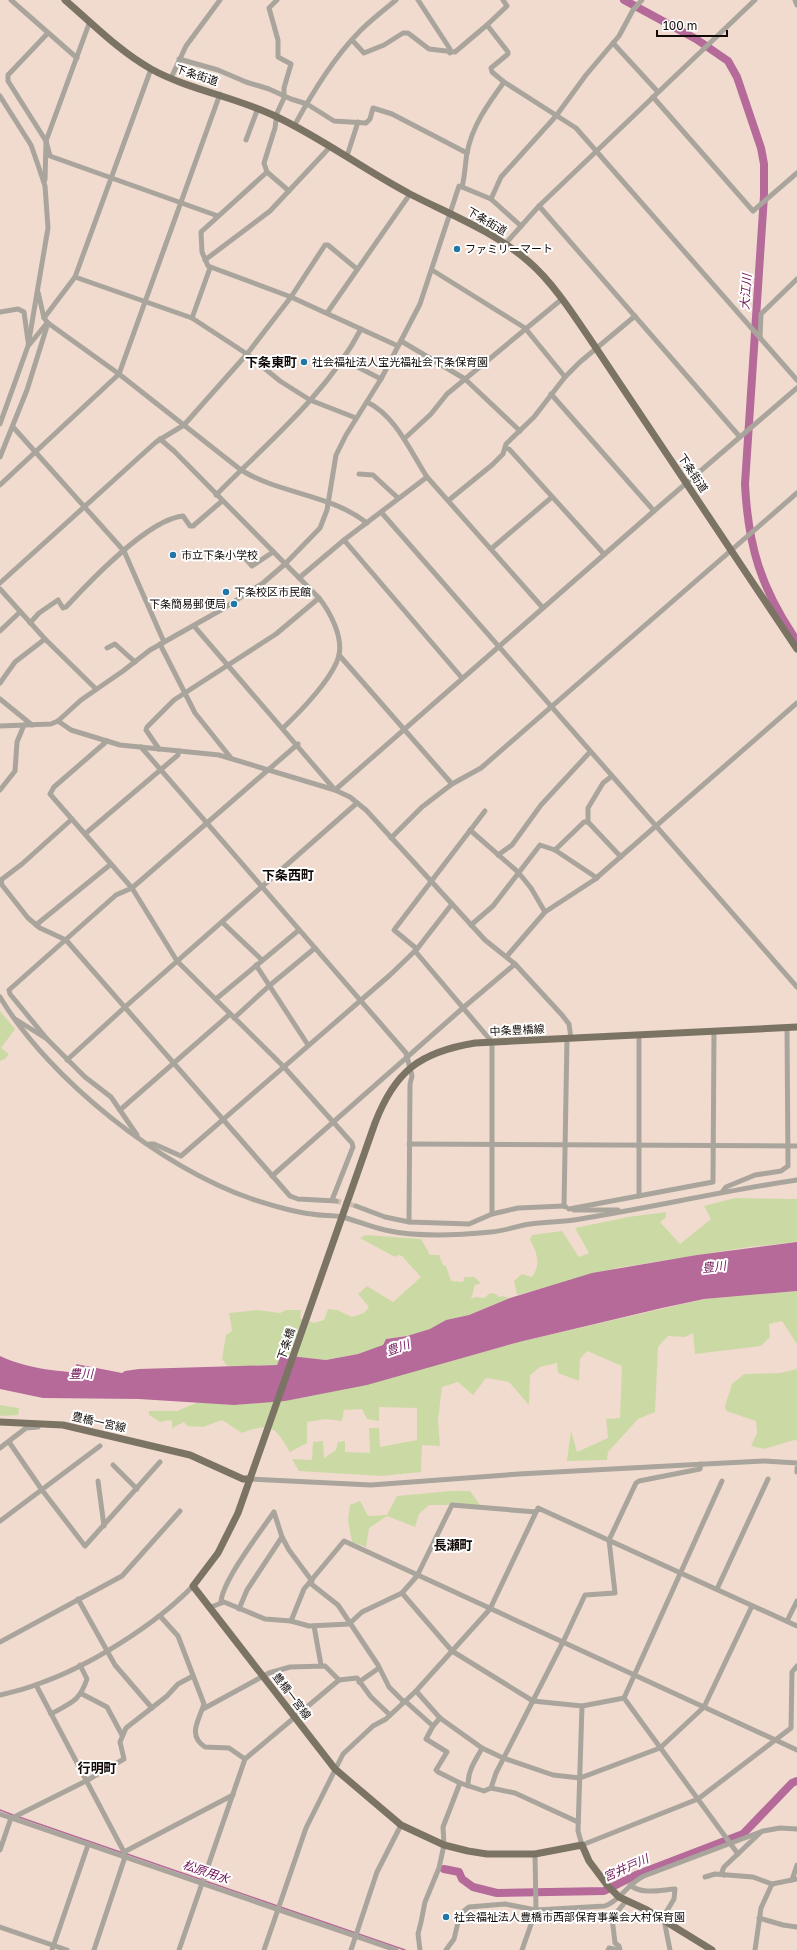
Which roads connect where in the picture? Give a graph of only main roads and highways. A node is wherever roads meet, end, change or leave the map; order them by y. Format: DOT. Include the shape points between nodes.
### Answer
graph roads {
  1 [pos="65,0"];
  2 [pos="797,649"];
  3 [pos="797,1027"];
  4 [pos="342,1217"];
  5 [pos="0,1422"];
  6 [pos="250,1479"];
  7 [pos="712,1950"];
  1 -- 2 [label="main road, 下条街道" via="127,53 151,69 276,116 410,194 489,233 529,262 562,299 596,348"];
  3 -- 4 [label="main road, 中条豊橋線" via="492,1042 451,1046 435,1052 410,1067 382,1104"];
  4 -- 6 [label="main road, 下条橋"];
  5 -- 6 [label="main road, 豊橋一宮線" via="63,1425 190,1455 243,1479"];
  6 -- 7 [label="main road, 豊橋一宮線" via="225,1542 193,1586 335,1769 401,1826 444,1845 487,1854 536,1854 582,1845 589,1860 613,1891"];
}
